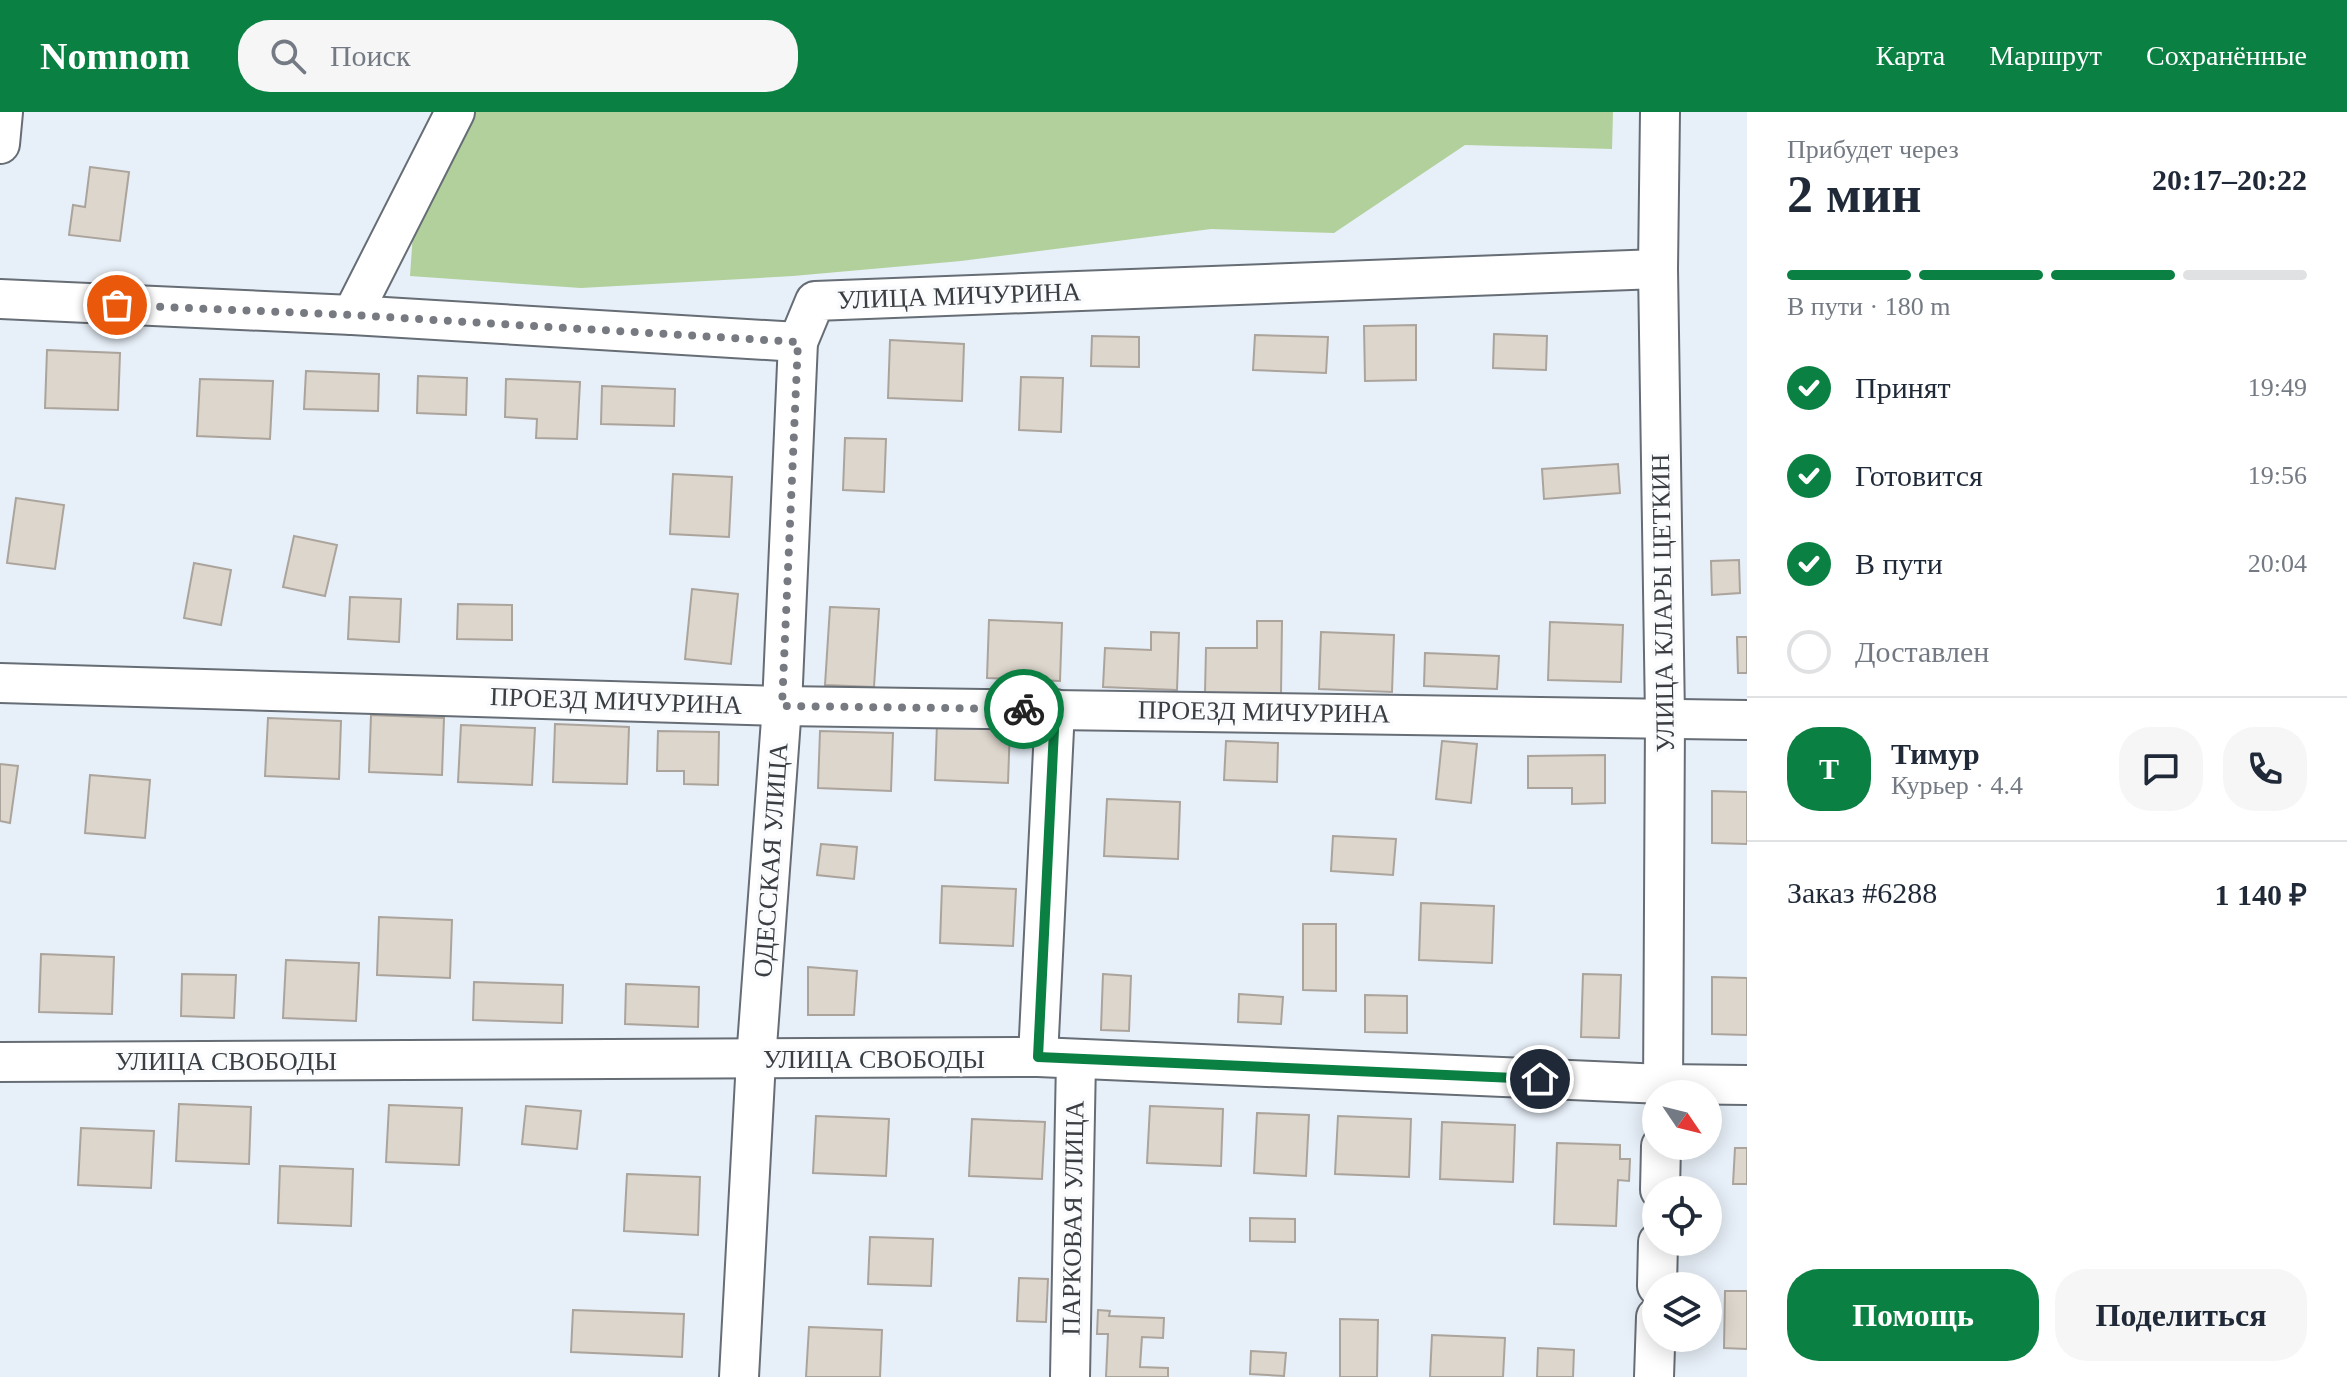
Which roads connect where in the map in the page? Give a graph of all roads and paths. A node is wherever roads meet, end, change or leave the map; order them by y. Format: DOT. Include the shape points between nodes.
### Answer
graph roads {
  1 [pos="3,112"];
  2 [pos="455,112"];
  3 [pos="1660,112"];
  4 [pos="0,144"];
  5 [pos="1658,269"];
  6 [pos="0,299"];
  7 [pos="352,315"];
  8 [pos="798,342"];
  9 [pos="0,683"];
  10 [pos="782,706"];
  11 [pos="1055,709"];
  12 [pos="1665,717"];
  13 [pos="1747,720"];
  14 [pos="1038,1057"];
  15 [pos="756,1060"];
  16 [pos="1076,1060"];
  17 [pos="0,1062"];
  18 [pos="1663,1080"];
  19 [pos="1747,1085"];
  20 [pos="1722,1086"];
  21 [pos="1642,1088"];
  22 [pos="1655,1352"];
  23 [pos="739,1377"];
  24 [pos="1070,1377"];
  25 [pos="1654,1377"];
  1 -- 4 [label="street"];
  2 -- 7 [label="street"];
  3 -- 5 [label="street, УЛИЦА КЛАРЫ ЦЕТКИН"];
  5 -- 8 [label="street, УЛИЦА МИЧУРИНА" via="815,301"];
  5 -- 12 [label="street, УЛИЦА КЛАРЫ ЦЕТКИН"];
  6 -- 7 [label="street"];
  7 -- 8 [label="street"];
  8 -- 10 [label="street, ОДЕССКАЯ УЛИЦА"];
  9 -- 10 [label="street, ПРОЕЗД МИЧУРИНА"];
  10 -- 11 [label="street, ПРОЕЗД МИЧУРИНА"];
  10 -- 15 [label="street, ОДЕССКАЯ УЛИЦА"];
  11 -- 12 [label="street, ПРОЕЗД МИЧУРИНА"];
  11 -- 14 [label="street"];
  12 -- 13 [label="street, ПРОЕЗД МИЧУРИНА"];
  12 -- 18 [label="street, УЛИЦА КЛАРЫ ЦЕТКИН"];
  14 -- 15 [label="street, УЛИЦА СВОБОДЫ"];
  14 -- 16 [label="street, УЛИЦА СВОБОДЫ"];
  15 -- 17 [label="street, УЛИЦА СВОБОДЫ"];
  15 -- 23 [label="street, ОДЕССКАЯ УЛИЦА"];
  16 -- 21 [label="street, УЛИЦА СВОБОДЫ"];
  16 -- 24 [label="street, ПАРКОВАЯ УЛИЦА"];
  19 -- 20 [label="street, УЛИЦА СВОБОДЫ"];
  22 -- 25 [label="street"];
}
